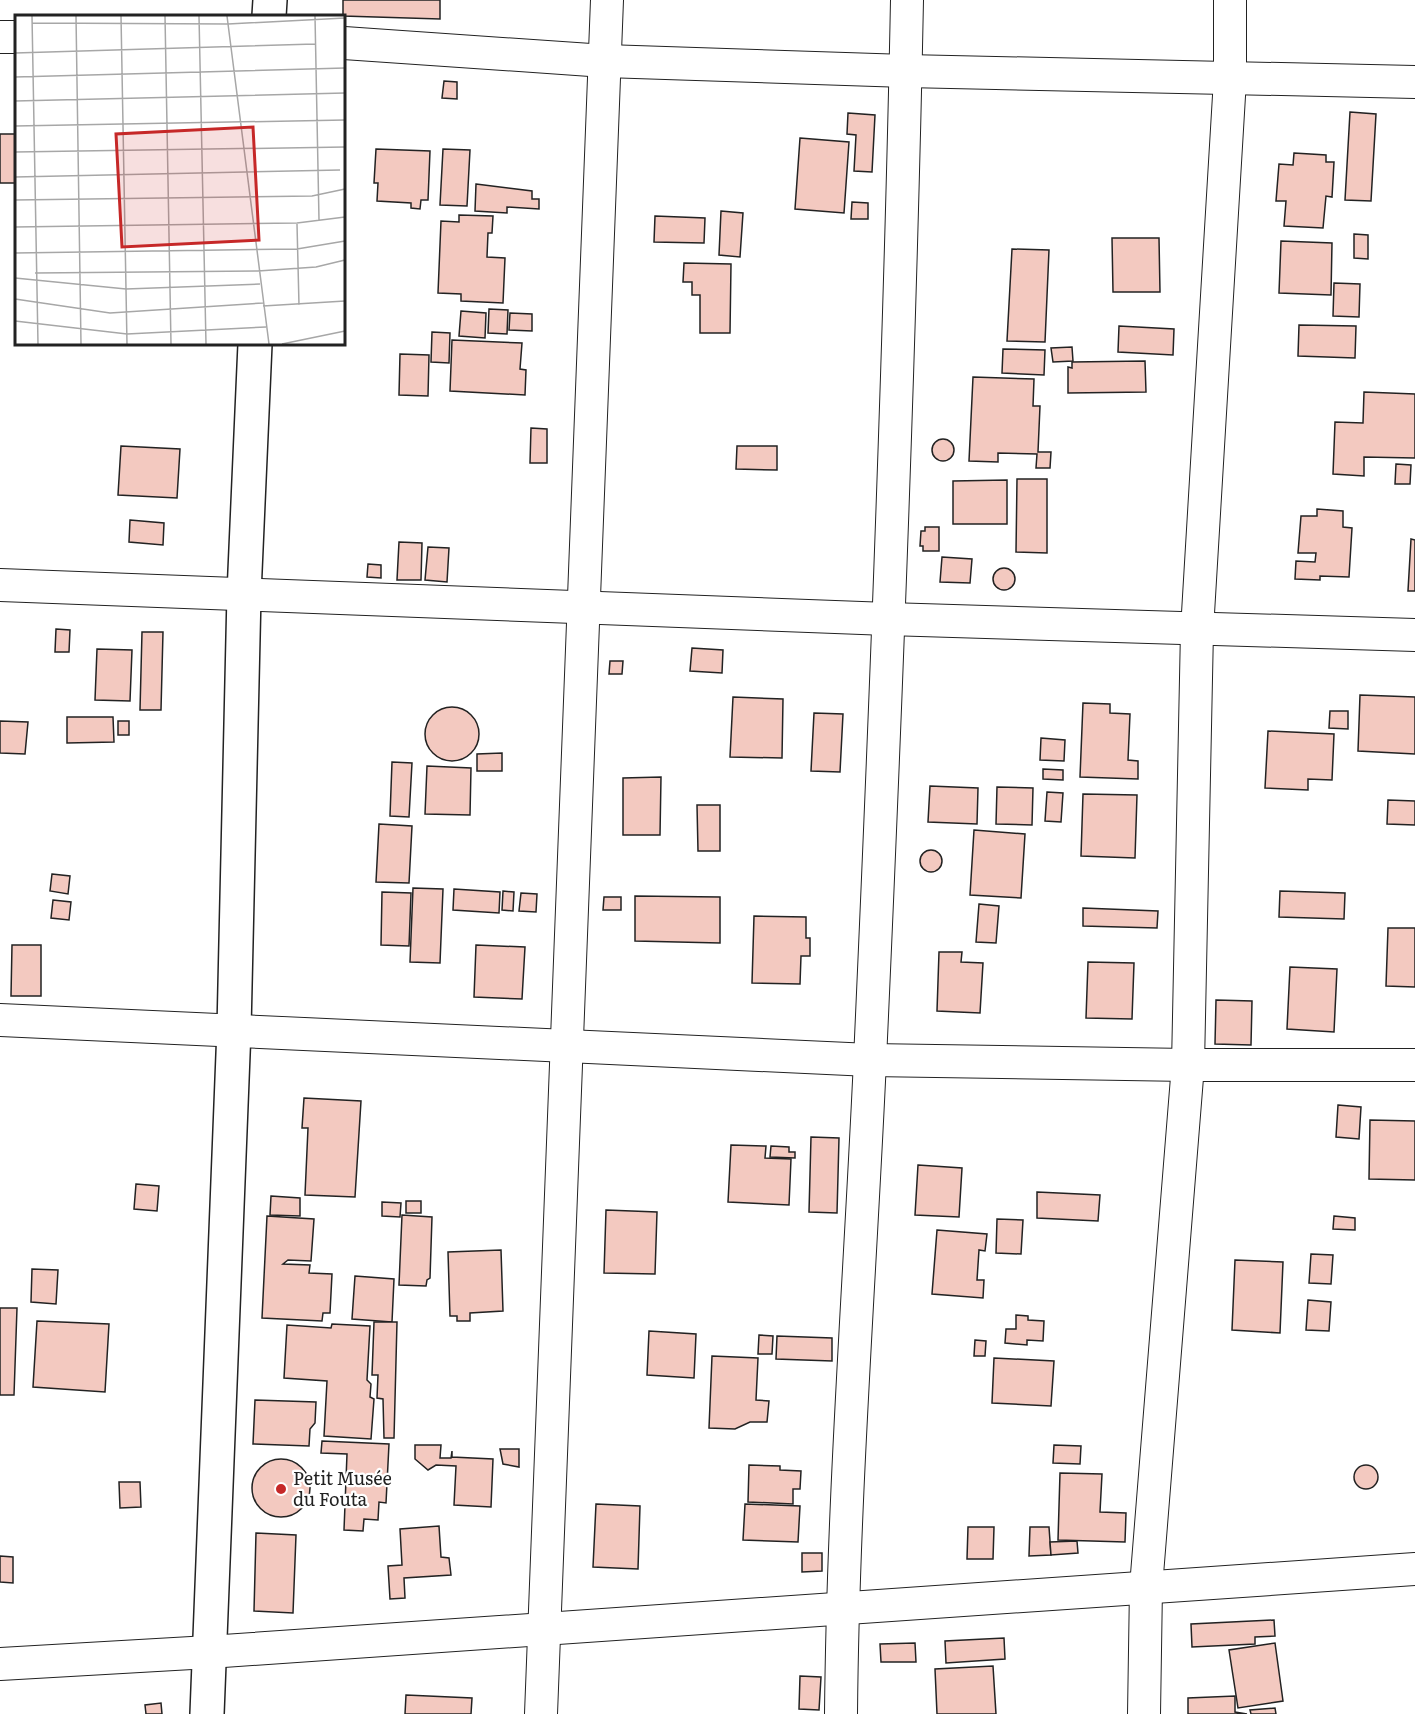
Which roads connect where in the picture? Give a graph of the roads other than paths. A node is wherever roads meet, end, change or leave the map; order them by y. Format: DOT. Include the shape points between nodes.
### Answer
graph roads {
  1 [pos="270,0"];
  2 [pos="607,0"];
  3 [pos="907,0"];
  4 [pos="1230,0"];
  5 [pos="269,15"];
  6 [pos="345,43"];
  7 [pos="605,61"];
  8 [pos="906,71"];
  9 [pos="1230,79"];
  10 [pos="1415,82"];
  11 [pos="255,345"];
  12 [pos="0,585"];
  13 [pos="244,594"];
  14 [pos="584,606"];
  15 [pos="888,619"];
  16 [pos="1197,630"];
  17 [pos="1415,635"];
  18 [pos="0,1020"];
  19 [pos="234,1029"];
  20 [pos="568,1048"];
  21 [pos="870,1060"];
  22 [pos="1188,1065"];
  23 [pos="1415,1065"];
  24 [pos="1415,1569"];
  25 [pos="1146,1587"];
  26 [pos="842,1608"];
  27 [pos="545,1628"];
  28 [pos="209,1652"];
  29 [pos="0,1664"];
  30 [pos="207,1714"];
  31 [pos="541,1714"];
  32 [pos="841,1714"];
  33 [pos="1144,1714"];
  1 -- 5 [label="highway"];
  2 -- 7 [label="street"];
  3 -- 8 [label="street"];
  4 -- 9 [label="street"];
  6 -- 7 [label="street"];
  7 -- 8 [label="street"];
  7 -- 14 [label="street"];
  8 -- 9 [label="street"];
  8 -- 15 [label="street"];
  9 -- 10 [label="street"];
  9 -- 16 [label="street"];
  11 -- 13 [label="highway"];
  12 -- 13 [label="street"];
  13 -- 14 [label="street"];
  13 -- 19 [label="highway"];
  14 -- 15 [label="street"];
  14 -- 20 [label="street"];
  15 -- 16 [label="street"];
  15 -- 21 [label="street"];
  16 -- 17 [label="street"];
  16 -- 22 [label="street"];
  18 -- 19 [label="street"];
  19 -- 20 [label="street"];
  19 -- 28 [label="highway"];
  20 -- 21 [label="street"];
  20 -- 27 [label="street"];
  21 -- 22 [label="street"];
  21 -- 26 [label="street"];
  22 -- 23 [label="street"];
  22 -- 25 [label="street"];
  24 -- 25 [label="street"];
  25 -- 26 [label="street"];
  25 -- 33 [label="street"];
  26 -- 27 [label="street"];
  26 -- 32 [label="street"];
  27 -- 28 [label="street"];
  27 -- 31 [label="street"];
  28 -- 29 [label="street"];
  28 -- 30 [label="highway"];
}
